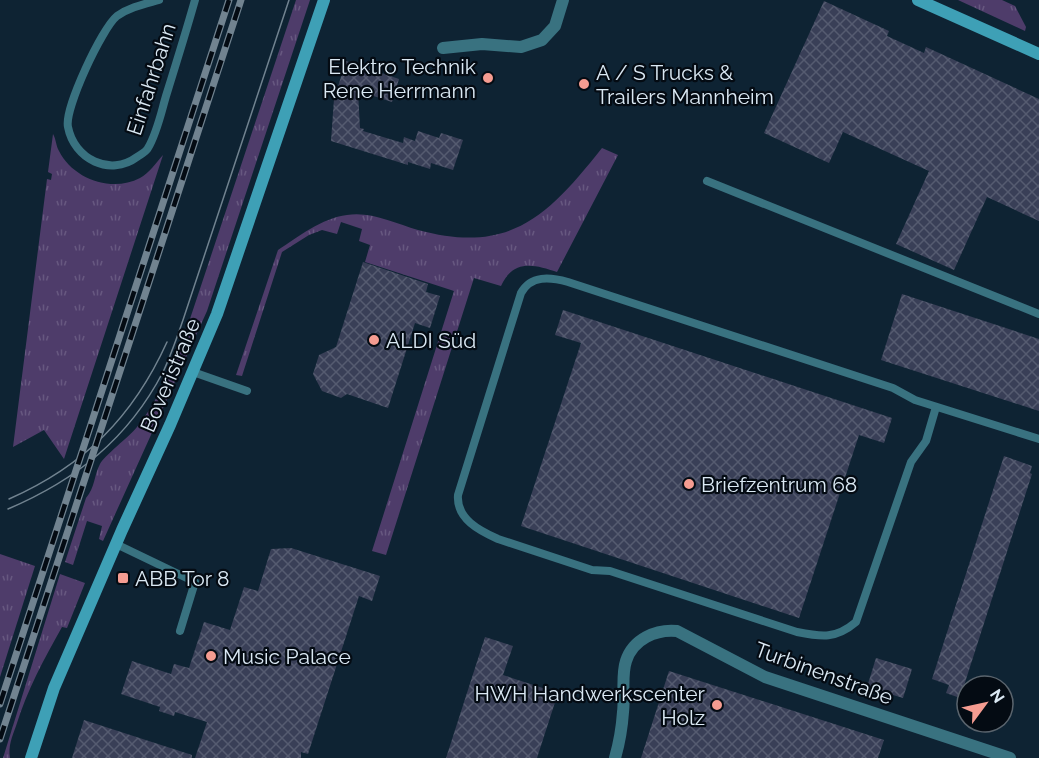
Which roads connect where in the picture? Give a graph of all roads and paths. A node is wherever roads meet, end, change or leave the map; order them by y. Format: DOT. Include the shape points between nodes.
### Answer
graph roads {
  1 [pos="159,0"];
  2 [pos="195,0"];
  3 [pos="324,0"];
  4 [pos="563,0"];
  5 [pos="918,0"];
  6 [pos="443,48"];
  7 [pos="1039,54"];
  8 [pos="707,181"];
  9 [pos="1039,314"];
  10 [pos="193,372"];
  11 [pos="247,391"];
  12 [pos="936,407"];
  13 [pos="1039,439"];
  14 [pos="116,544"];
  15 [pos="180,631"];
  16 [pos="31,758"];
  17 [pos="615,758"];
  18 [pos="1010,758"];
  1 -- 2 [label="lane, Einfahrbahn" via="116,17 102,37 70,106 67,125 72,142 100,165 129,163 147,149"];
  3 -- 10 [label="main road, Boveristraße" via="221,303"];
  4 -- 6 [label="street" via="555,26 542,40 521,47 482,44"];
  5 -- 7 [label="main road"];
  8 -- 9 [label="lane"];
  10 -- 11 [label="lane"];
  10 -- 14 [label="main road, Boveristraße"];
  12 -- 12 [label="lane" via="893,388 568,282 539,279 527,284 520,293 458,505 468,520 498,539 592,570 610,571 797,633 843,633 856,622 911,462 926,441"];
  12 -- 13 [label="lane"];
  14 -- 15 [label="lane" via="195,582"];
  14 -- 16 [label="main road, Boveristraße" via="54,688"];
  17 -- 18 [label="street, Turbinenstraße" via="623,713 625,662 632,649 648,635 664,630 677,631 765,677"];
}
